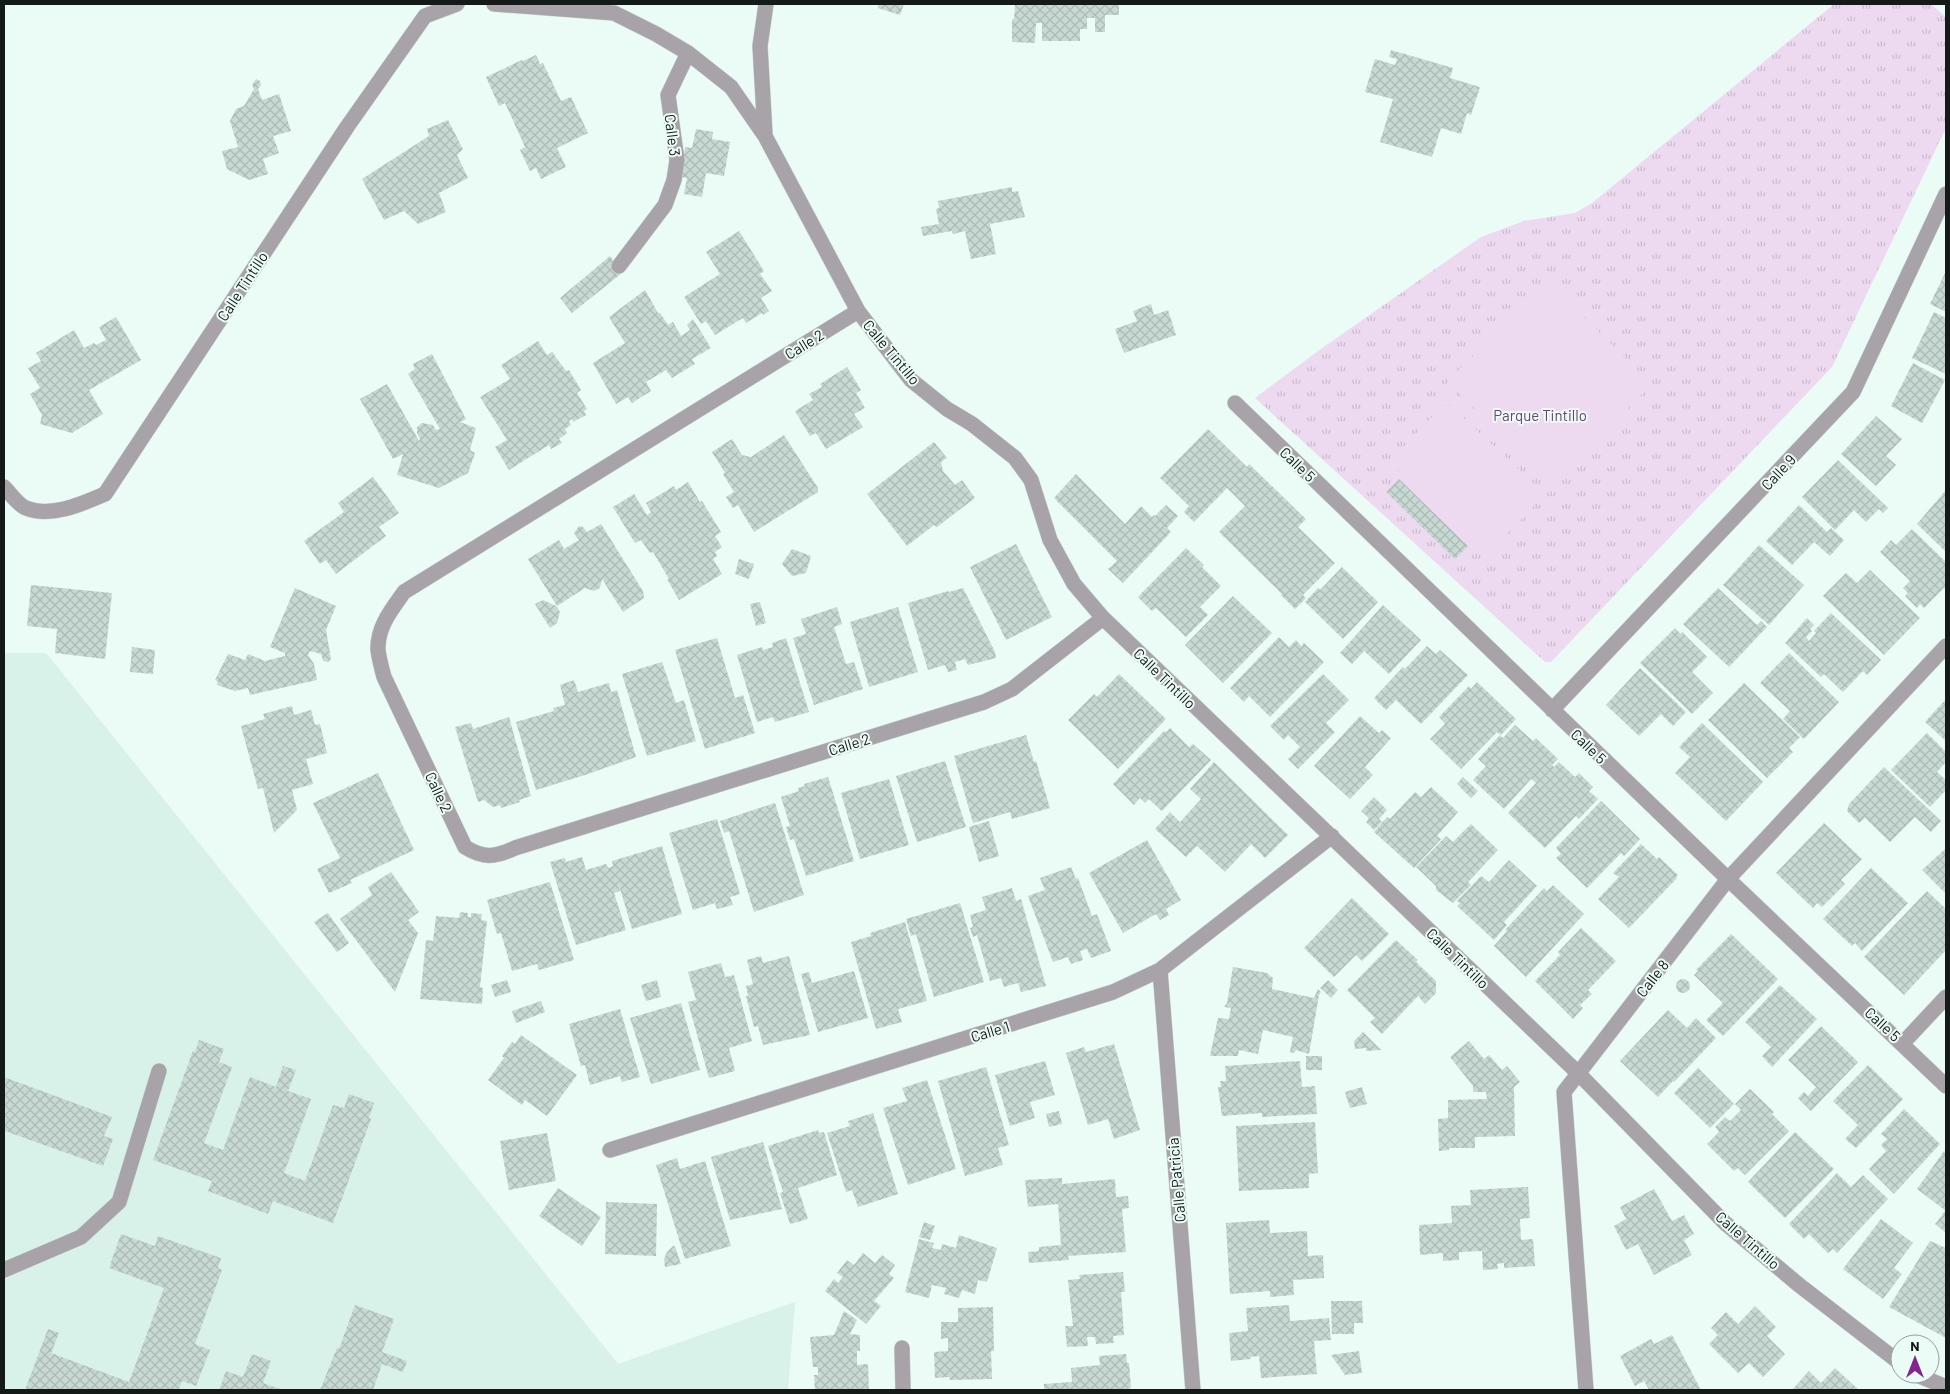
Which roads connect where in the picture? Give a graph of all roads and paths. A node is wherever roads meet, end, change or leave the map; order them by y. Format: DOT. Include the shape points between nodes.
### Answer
graph roads {
  1 [pos="458,4"];
  2 [pos="494,4"];
  3 [pos="766,4"];
  4 [pos="688,53"];
  5 [pos="765,136"];
  6 [pos="1946,194"];
  7 [pos="619,266"];
  8 [pos="858,311"];
  9 [pos="1235,403"];
  10 [pos="4,487"];
  11 [pos="1103,618"];
  12 [pos="1946,646"];
  13 [pos="1552,710"];
  14 [pos="1332,836"];
  15 [pos="1728,879"];
  16 [pos="1160,970"];
  17 [pos="1946,997"];
  18 [pos="1902,1043"];
  19 [pos="159,1071"];
  20 [pos="1578,1073"];
  21 [pos="1946,1086"];
  22 [pos="610,1150"];
  23 [pos="4,1270"];
  24 [pos="902,1348"];
  25 [pos="1890,1355"];
  26 [pos="903,1390"];
  27 [pos="1193,1390"];
  28 [pos="1586,1390"];
  1 -- 10 [label="street, Calle Tintillo" via="424,16 105,494 80,505 48,512 25,508"];
  2 -- 4 [label="street, Calle Tintillo" via="614,13"];
  3 -- 5 [label="street" via="760,46"];
  4 -- 5 [label="street, Calle Tintillo" via="731,87"];
  4 -- 7 [label="street, Calle 3" via="668,95 677,160 674,180 665,205"];
  5 -- 8 [label="street, Calle Tintillo"];
  6 -- 13 [label="street, Calle 9" via="1853,392"];
  8 -- 11 [label="street, Calle Tintillo" via="912,380 1015,458 1031,480 1050,540 1074,584"];
  8 -- 11 [label="street, Calle 2" via="404,592 381,631 378,649 384,678 465,847 477,854 502,854 984,702 1012,690"];
  9 -- 13 [label="street, Calle 5"];
  11 -- 14 [label="street, Calle Tintillo"];
  12 -- 15 [label="street, Calle 8"];
  13 -- 15 [label="street, Calle 5"];
  14 -- 16 [label="street, Calle 1"];
  14 -- 20 [label="street, Calle Tintillo"];
  15 -- 18 [label="street, Calle 5"];
  15 -- 20 [label="street, Calle 8"];
  16 -- 22 [label="street, Calle 1" via="1113,992"];
  16 -- 27 [label="street, Calle Patricia"];
  17 -- 18 [label="street"];
  18 -- 21 [label="street, Calle 5"];
  19 -- 23 [label="street" via="118,1202 81,1237"];
  20 -- 25 [label="street, Calle Tintillo" via="1725,1223"];
  20 -- 28 [label="street, Calle 8" via="1564,1092"];
  24 -- 26 [label="street"];
}
